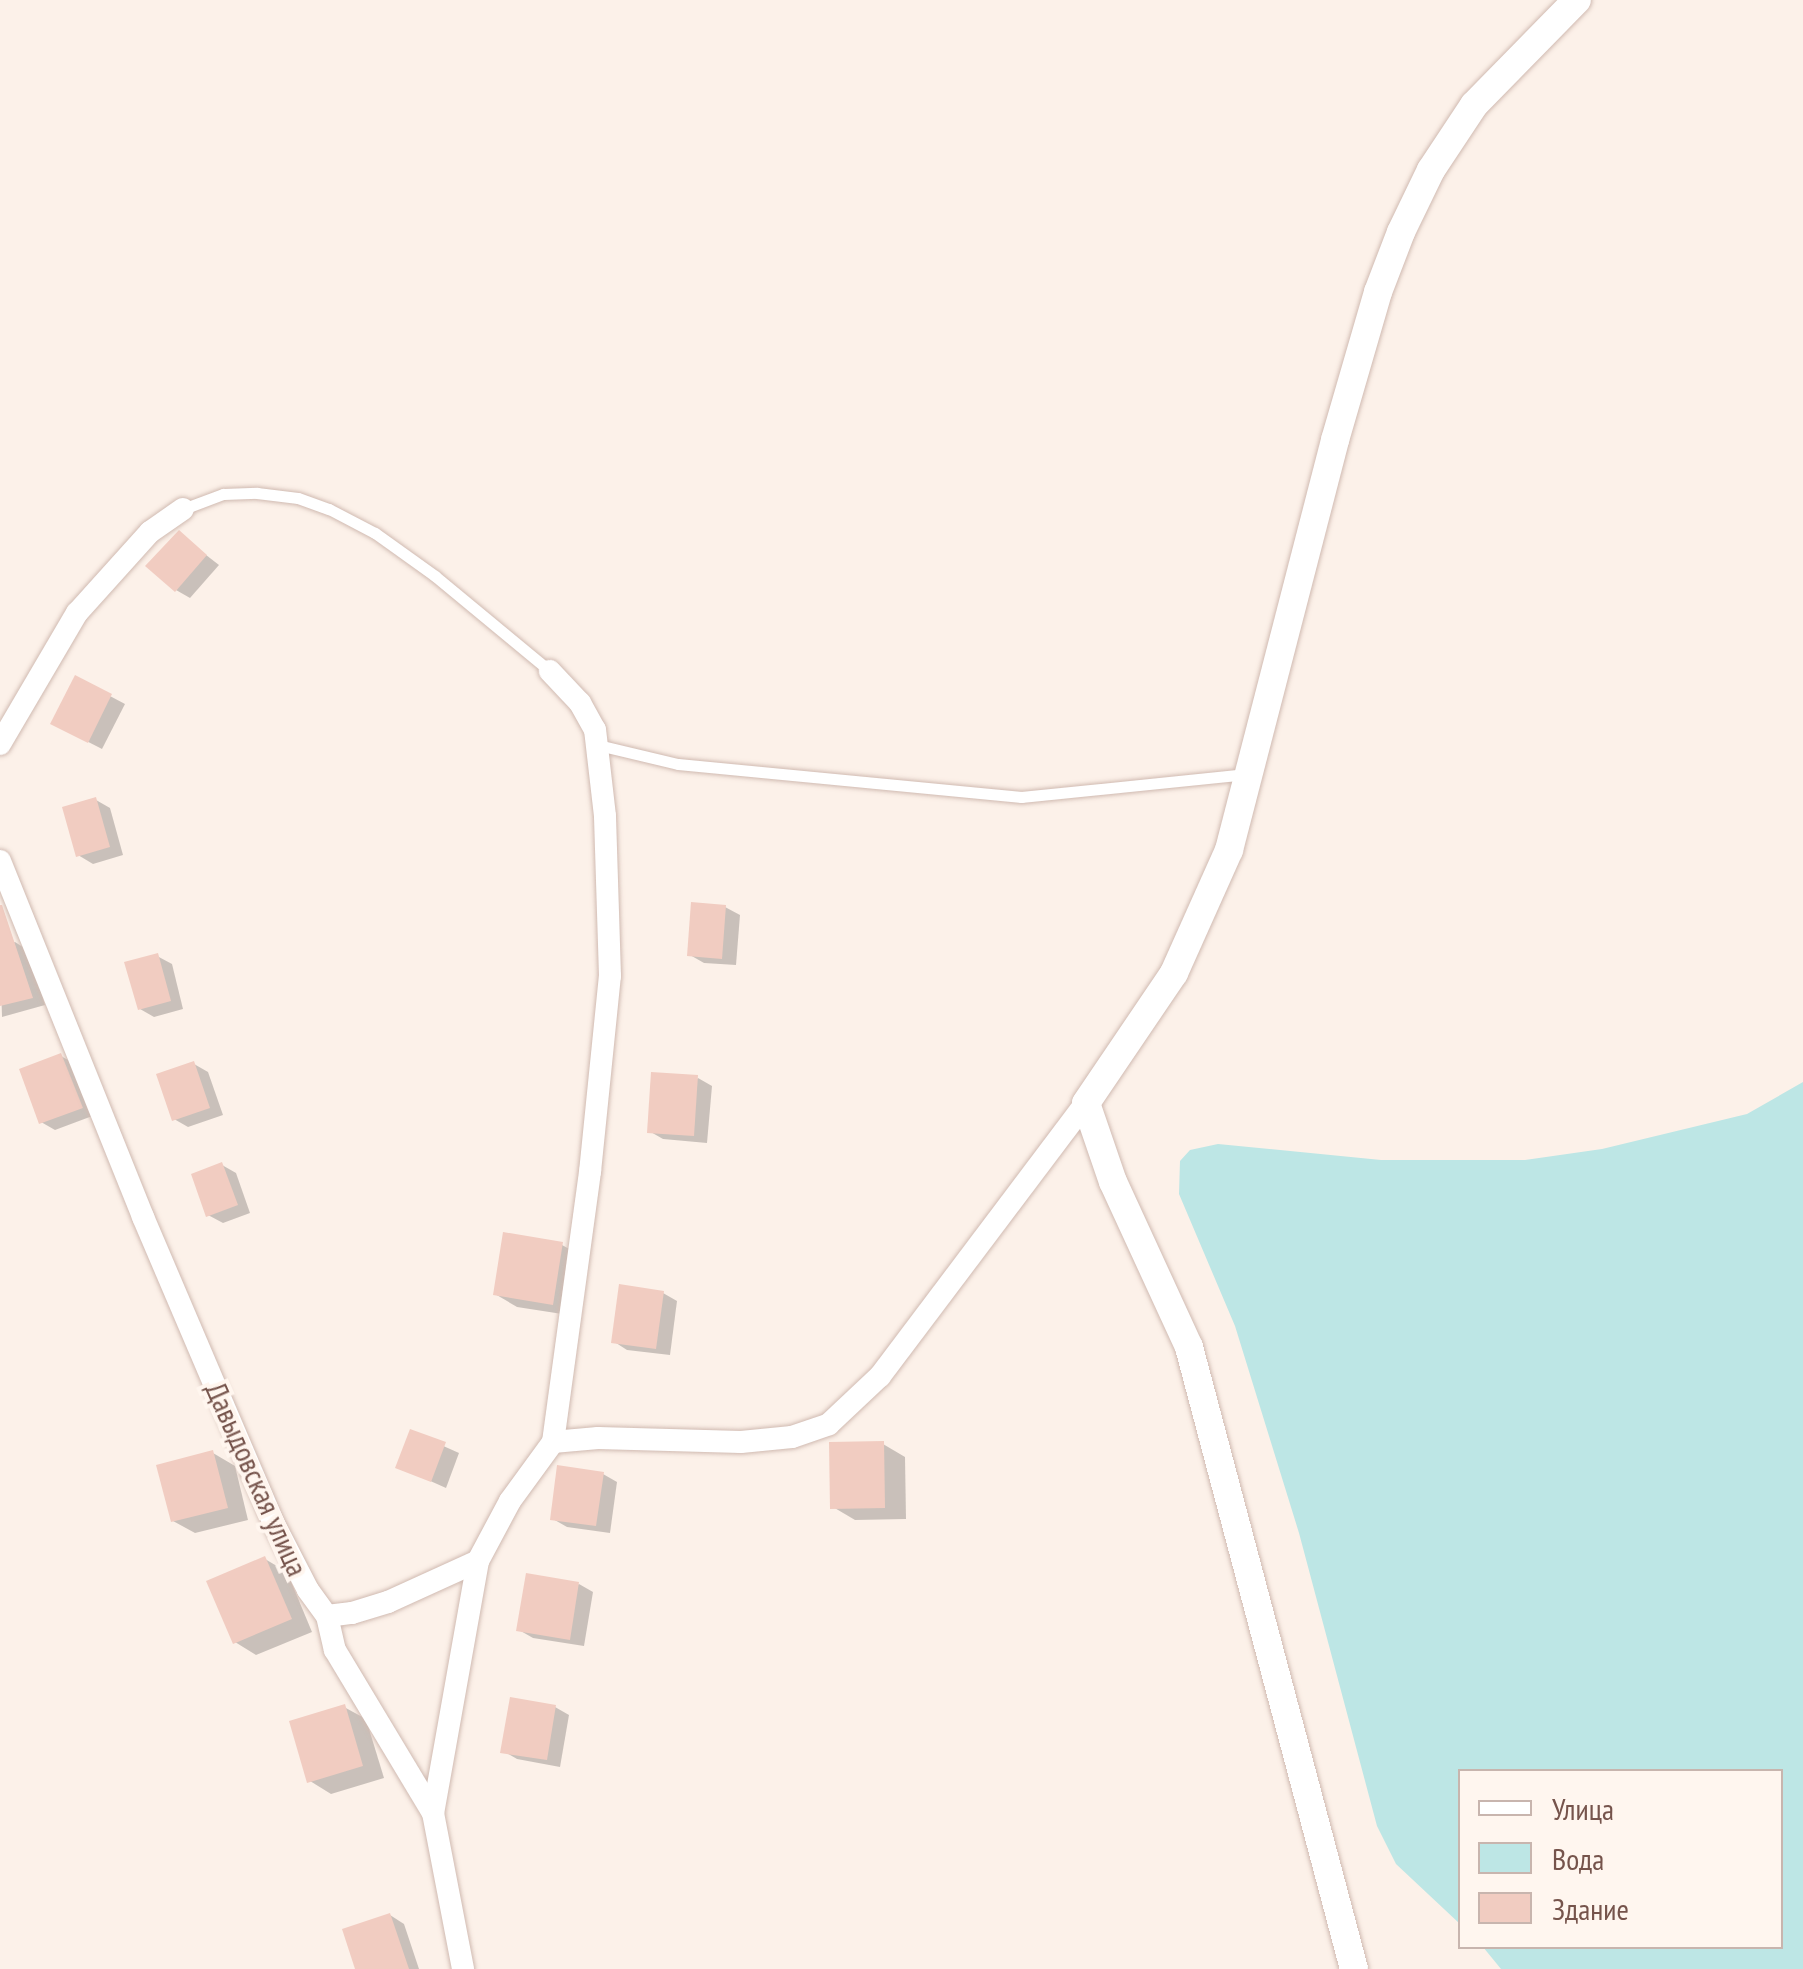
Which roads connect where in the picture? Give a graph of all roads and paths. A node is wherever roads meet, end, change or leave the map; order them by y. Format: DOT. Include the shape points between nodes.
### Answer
graph roads {
  1 [pos="1577,0"];
  2 [pos="183,508"];
  3 [pos="550,670"];
  4 [pos="0,744"];
  5 [pos="598,745"];
  6 [pos="1251,774"];
  7 [pos="0,862"];
  8 [pos="1086,1104"];
  9 [pos="553,1442"];
  10 [pos="478,1561"];
  11 [pos="327,1616"];
  12 [pos="433,1813"];
  13 [pos="462,1969"];
  14 [pos="1354,1969"];
  1 -- 6 [label="street" via="1474,105 1430,170 1402,232 1335,440"];
  2 -- 3 [label="lane" via="223,494 257,493 330,509 434,576"];
  2 -- 4 [label="street" via="150,532 77,613"];
  3 -- 5 [label="street" via="580,703"];
  5 -- 6 [label="lane" via="678,764 1021,796"];
  5 -- 9 [label="street" via="610,976"];
  6 -- 8 [label="street" via="1229,850 1182,957"];
  7 -- 11 [label="street, Давыдовская улица" via="273,1522"];
  8 -- 9 [label="street" via="880,1376 829,1424 792,1437 741,1442"];
  8 -- 14 [label="street" via="1113,1182 1189,1347"];
  9 -- 10 [label="street"];
  10 -- 11 [label="street" via="388,1602"];
  10 -- 12 [label="street"];
  11 -- 12 [label="street, Давыдовская улица" via="335,1650"];
  12 -- 13 [label="street"];
}
